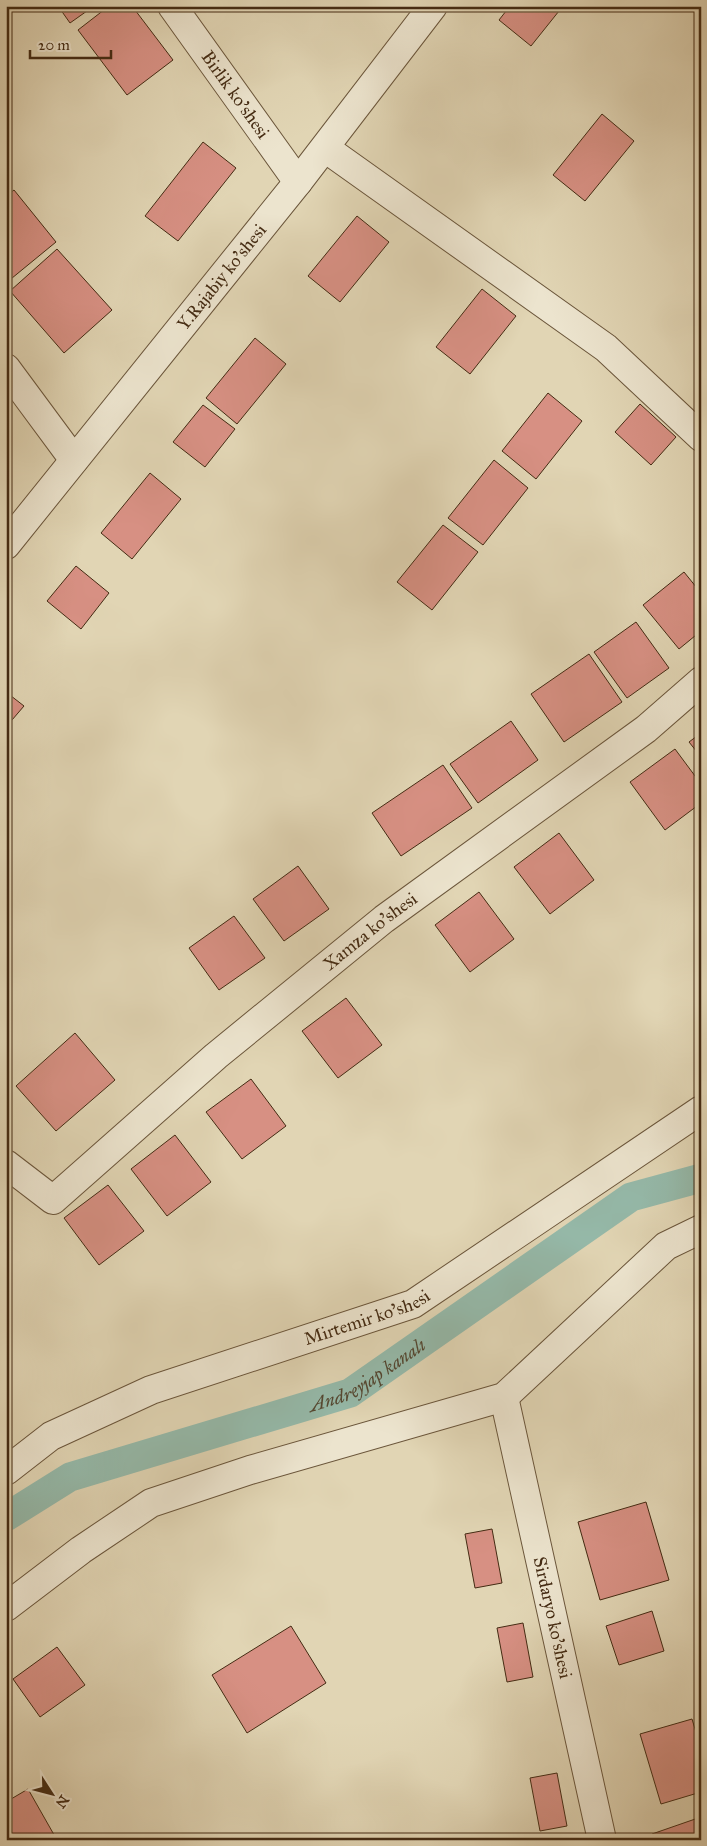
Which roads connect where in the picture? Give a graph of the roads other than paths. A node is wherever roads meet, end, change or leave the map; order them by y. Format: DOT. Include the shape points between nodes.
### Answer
graph roads {
  1 [pos="172,6"];
  2 [pos="433,6"];
  3 [pos="325,148"];
  4 [pos="298,182"];
  5 [pos="6,368"];
  6 [pos="701,437"];
  7 [pos="74,460"];
  8 [pos="6,545"];
  9 [pos="701,681"];
  10 [pos="701,1110"];
  11 [pos="6,1164"];
  12 [pos="701,1229"];
  13 [pos="504,1397"];
  14 [pos="6,1471"];
  15 [pos="6,1607"];
  16 [pos="602,1840"];
  1 -- 4 [label="street, Birlik ko'shesi"];
  2 -- 3 [label="street, Y.Rajabiy ko'shesi"];
  3 -- 4 [label="street, Y.Rajabiy ko'shesi"];
  3 -- 6 [label="street" via="606,348"];
  4 -- 7 [label="street, Y.Rajabiy ko'shesi"];
  5 -- 7 [label="street"];
  7 -- 8 [label="street, Y.Rajabiy ko'shesi"];
  9 -- 11 [label="street, Xamza ko'shesi" via="646,729 384,920 216,1056 53,1200"];
  10 -- 14 [label="street, Mirtemir ko'shesi" via="413,1304 151,1390 51,1436"];
  12 -- 13 [label="street" via="666,1246"];
  13 -- 15 [label="street" via="250,1470 151,1503 81,1550"];
  13 -- 16 [label="street, Sirdaryo ko'shesi"];
}
